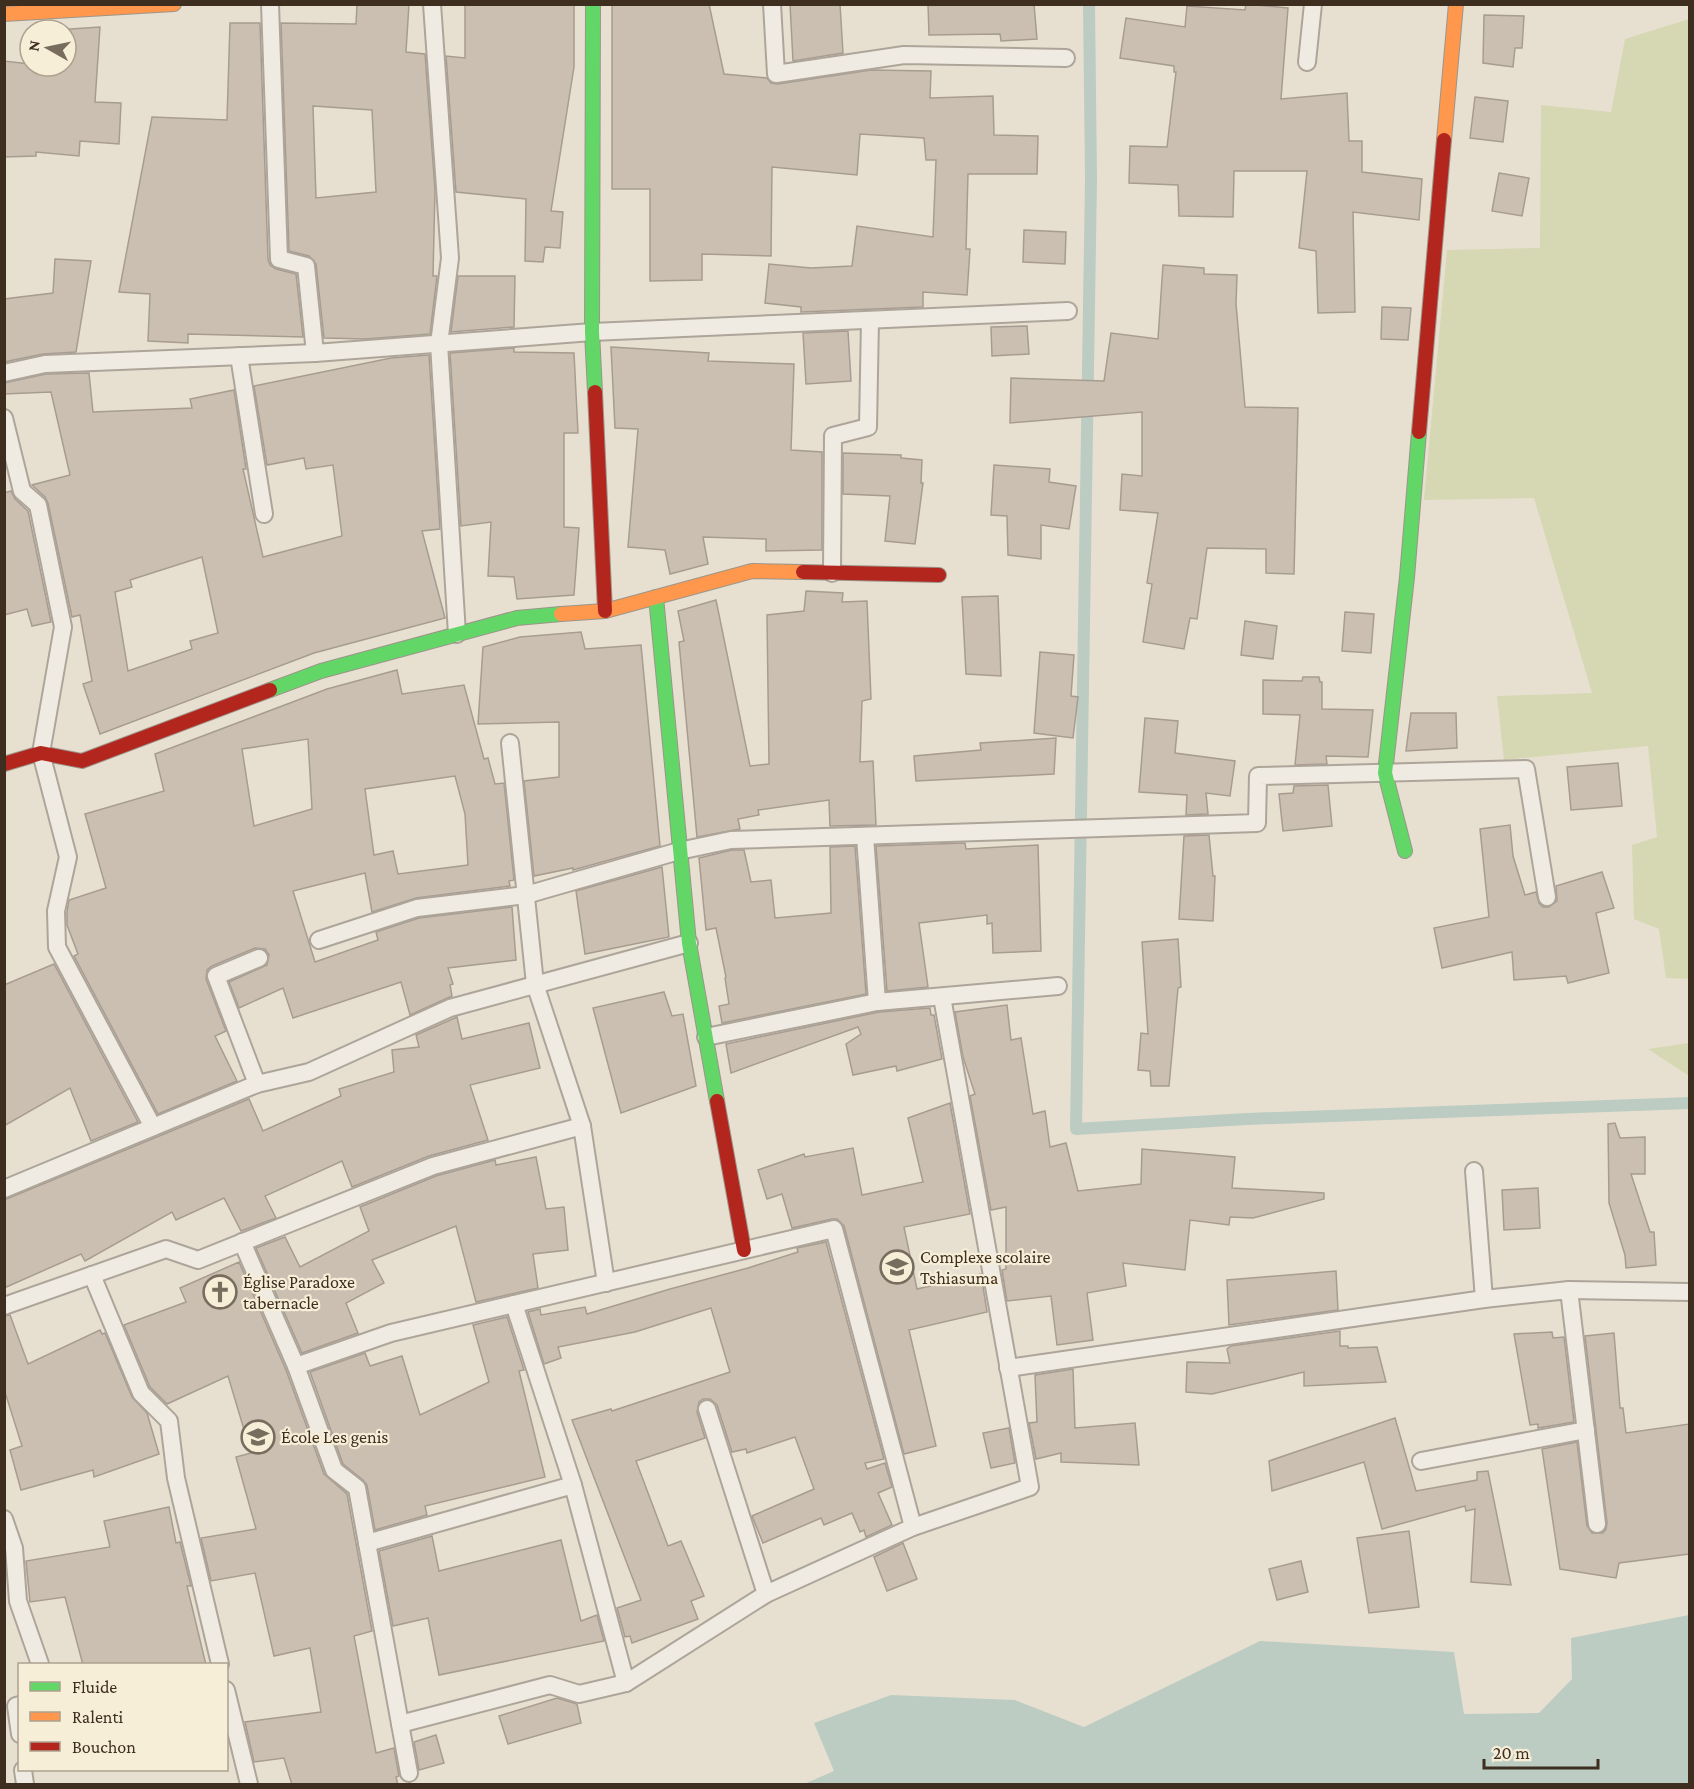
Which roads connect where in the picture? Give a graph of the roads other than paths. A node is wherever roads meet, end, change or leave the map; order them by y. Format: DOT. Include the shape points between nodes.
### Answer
graph roads {
  1 [pos="174,4"];
  2 [pos="270,4"];
  3 [pos="432,4"];
  4 [pos="593,4"];
  5 [pos="772,4"];
  6 [pos="1313,4"];
  7 [pos="1456,4"];
  8 [pos="4,14"];
  9 [pos="1066,58"];
  10 [pos="1307,62"];
  11 [pos="1068,311"];
  12 [pos="870,320"];
  13 [pos="592,332"];
  14 [pos="439,344"];
  15 [pos="315,353"];
  16 [pos="239,356"];
  17 [pos="4,373"];
  18 [pos="4,418"];
  19 [pos="264,514"];
  20 [pos="832,573"];
  21 [pos="939,575"];
  22 [pos="656,597"];
  23 [pos="605,611"];
  24 [pos="457,634"];
  25 [pos="510,743"];
  26 [pos="41,753"];
  27 [pos="4,764"];
  28 [pos="1385,773"];
  29 [pos="865,836"];
  30 [pos="679,851"];
  31 [pos="1405,851"];
  32 [pos="526,895"];
  33 [pos="1547,897"];
  34 [pos="319,940"];
  35 [pos="689,943"];
  36 [pos="259,958"];
  37 [pos="536,984"];
  38 [pos="1058,986"];
  39 [pos="942,997"];
  40 [pos="877,1002"];
  41 [pos="706,1037"];
  42 [pos="256,1084"];
  43 [pos="582,1126"];
  44 [pos="153,1127"];
  45 [pos="1474,1171"];
  46 [pos="4,1189"];
  47 [pos="242,1242"];
  48 [pos="744,1250"];
  49 [pos="92,1275"];
  50 [pos="606,1283"];
  51 [pos="1569,1290"];
  52 [pos="1689,1292"];
  53 [pos="1484,1299"];
  54 [pos="514,1304"];
  55 [pos="4,1306"];
  56 [pos="296,1366"];
  57 [pos="1008,1368"];
  58 [pos="707,1409"];
  59 [pos="1586,1430"];
  60 [pos="1421,1461"];
  61 [pos="573,1485"];
  62 [pos="4,1519"];
  63 [pos="1597,1524"];
  64 [pos="913,1527"];
  65 [pos="367,1543"];
  66 [pos="766,1594"];
  67 [pos="39,1663"];
  68 [pos="220,1663"];
  69 [pos="626,1683"];
  70 [pos="228,1698"];
  71 [pos="13,1707"];
  72 [pos="400,1724"];
  73 [pos="18,1726"];
  74 [pos="409,1773"];
  75 [pos="249,1785"];
  1 -- 8 [label="street"];
  2 -- 15 [label="lane" via="279,259 306,266"];
  3 -- 14 [label="lane" via="450,258"];
  4 -- 13 [label="street"];
  5 -- 9 [label="lane" via="776,74 904,55"];
  6 -- 10 [label="lane"];
  7 -- 28 [label="street" via="1407,577"];
  11 -- 12 [label="lane"];
  12 -- 13 [label="lane"];
  12 -- 20 [label="lane" via="868,427 833,436"];
  13 -- 14 [label="lane"];
  13 -- 23 [label="street"];
  14 -- 15 [label="lane"];
  14 -- 24 [label="lane"];
  15 -- 16 [label="lane"];
  16 -- 17 [label="lane" via="45,364"];
  16 -- 19 [label="lane"];
  18 -- 26 [label="lane" via="22,490 38,505 63,627"];
  20 -- 21 [label="street"];
  20 -- 22 [label="street" via="752,571"];
  22 -- 23 [label="street"];
  22 -- 30 [label="street"];
  23 -- 24 [label="street" via="517,618"];
  24 -- 26 [label="street" via="321,671 82,761"];
  25 -- 32 [label="lane"];
  26 -- 27 [label="street"];
  26 -- 44 [label="lane" via="68,857 56,911 57,947"];
  28 -- 29 [label="lane" via="1258,776 1257,823"];
  28 -- 31 [label="street"];
  28 -- 33 [label="lane" via="1526,769"];
  29 -- 30 [label="lane" via="731,840"];
  29 -- 40 [label="lane"];
  30 -- 32 [label="lane"];
  30 -- 35 [label="street"];
  32 -- 34 [label="lane" via="417,908"];
  32 -- 37 [label="lane"];
  35 -- 37 [label="lane"];
  35 -- 41 [label="street"];
  36 -- 42 [label="lane" via="216,976"];
  37 -- 42 [label="lane" via="450,1008 309,1072"];
  37 -- 43 [label="lane"];
  38 -- 39 [label="lane"];
  39 -- 40 [label="lane"];
  39 -- 57 [label="lane"];
  40 -- 41 [label="lane"];
  41 -- 48 [label="street"];
  42 -- 44 [label="lane"];
  43 -- 47 [label="lane" via="433,1166"];
  43 -- 50 [label="lane"];
  44 -- 46 [label="lane"];
  45 -- 53 [label="lane"];
  47 -- 49 [label="lane" via="198,1260 166,1249"];
  47 -- 56 [label="lane"];
  48 -- 50 [label="lane"];
  48 -- 64 [label="lane" via="834,1229"];
  49 -- 55 [label="lane"];
  49 -- 68 [label="lane" via="141,1394 169,1421 176,1478"];
  50 -- 54 [label="lane"];
  51 -- 52 [label="lane"];
  51 -- 53 [label="lane"];
  51 -- 59 [label="lane"];
  53 -- 57 [label="lane"];
  54 -- 56 [label="lane" via="391,1333"];
  54 -- 61 [label="lane"];
  56 -- 65 [label="lane" via="334,1470 357,1488"];
  57 -- 64 [label="lane" via="1030,1486"];
  58 -- 66 [label="lane"];
  59 -- 60 [label="lane"];
  59 -- 63 [label="lane"];
  61 -- 65 [label="lane"];
  61 -- 69 [label="lane"];
  62 -- 67 [label="lane" via="14,1548 18,1601"];
  64 -- 66 [label="lane"];
  65 -- 72 [label="lane"];
  66 -- 69 [label="lane"];
  69 -- 72 [label="lane" via="579,1694 550,1685"];
  70 -- 75 [label="lane"];
  71 -- 73 [label="lane"];
  72 -- 74 [label="lane"];
}
